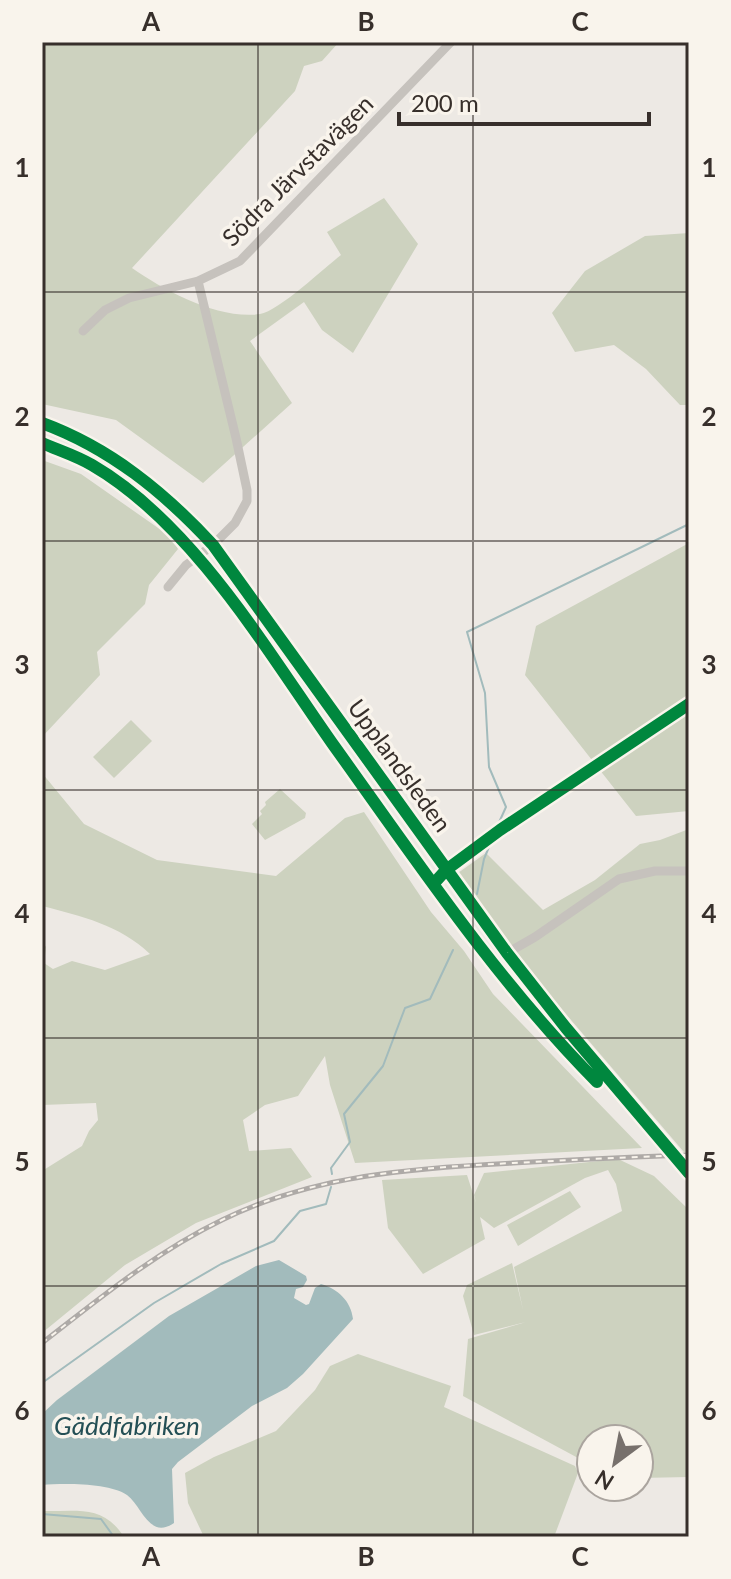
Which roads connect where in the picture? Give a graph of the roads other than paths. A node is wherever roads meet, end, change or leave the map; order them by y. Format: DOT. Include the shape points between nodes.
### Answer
graph roads {
  1 [pos="451,42"];
  2 [pos="198,281"];
  3 [pos="83,331"];
  4 [pos="42,423"];
  5 [pos="213,545"];
  6 [pos="168,587"];
  7 [pos="601,763"];
  8 [pos="446,870"];
  9 [pos="689,871"];
  10 [pos="507,953"];
  11 [pos="686,1169"];
  1 -- 2 [label="street, Södra Järvstavägen" via="240,261"];
  2 -- 3 [label="street, Södra Järvstavägen" via="129,298 105,310"];
  2 -- 5 [label="street" via="247,490 239,518"];
  4 -- 5 [label="street, Upplandsleden" via="133,471"];
  5 -- 6 [label="street"];
  5 -- 8 [label="street, Upplandsleden"];
  7 -- 8 [label="street"];
  8 -- 10 [label="street, Upplandsleden"];
  9 -- 10 [label="street" via="619,879"];
  10 -- 11 [label="street, Upplandsleden, bridge"];
}
